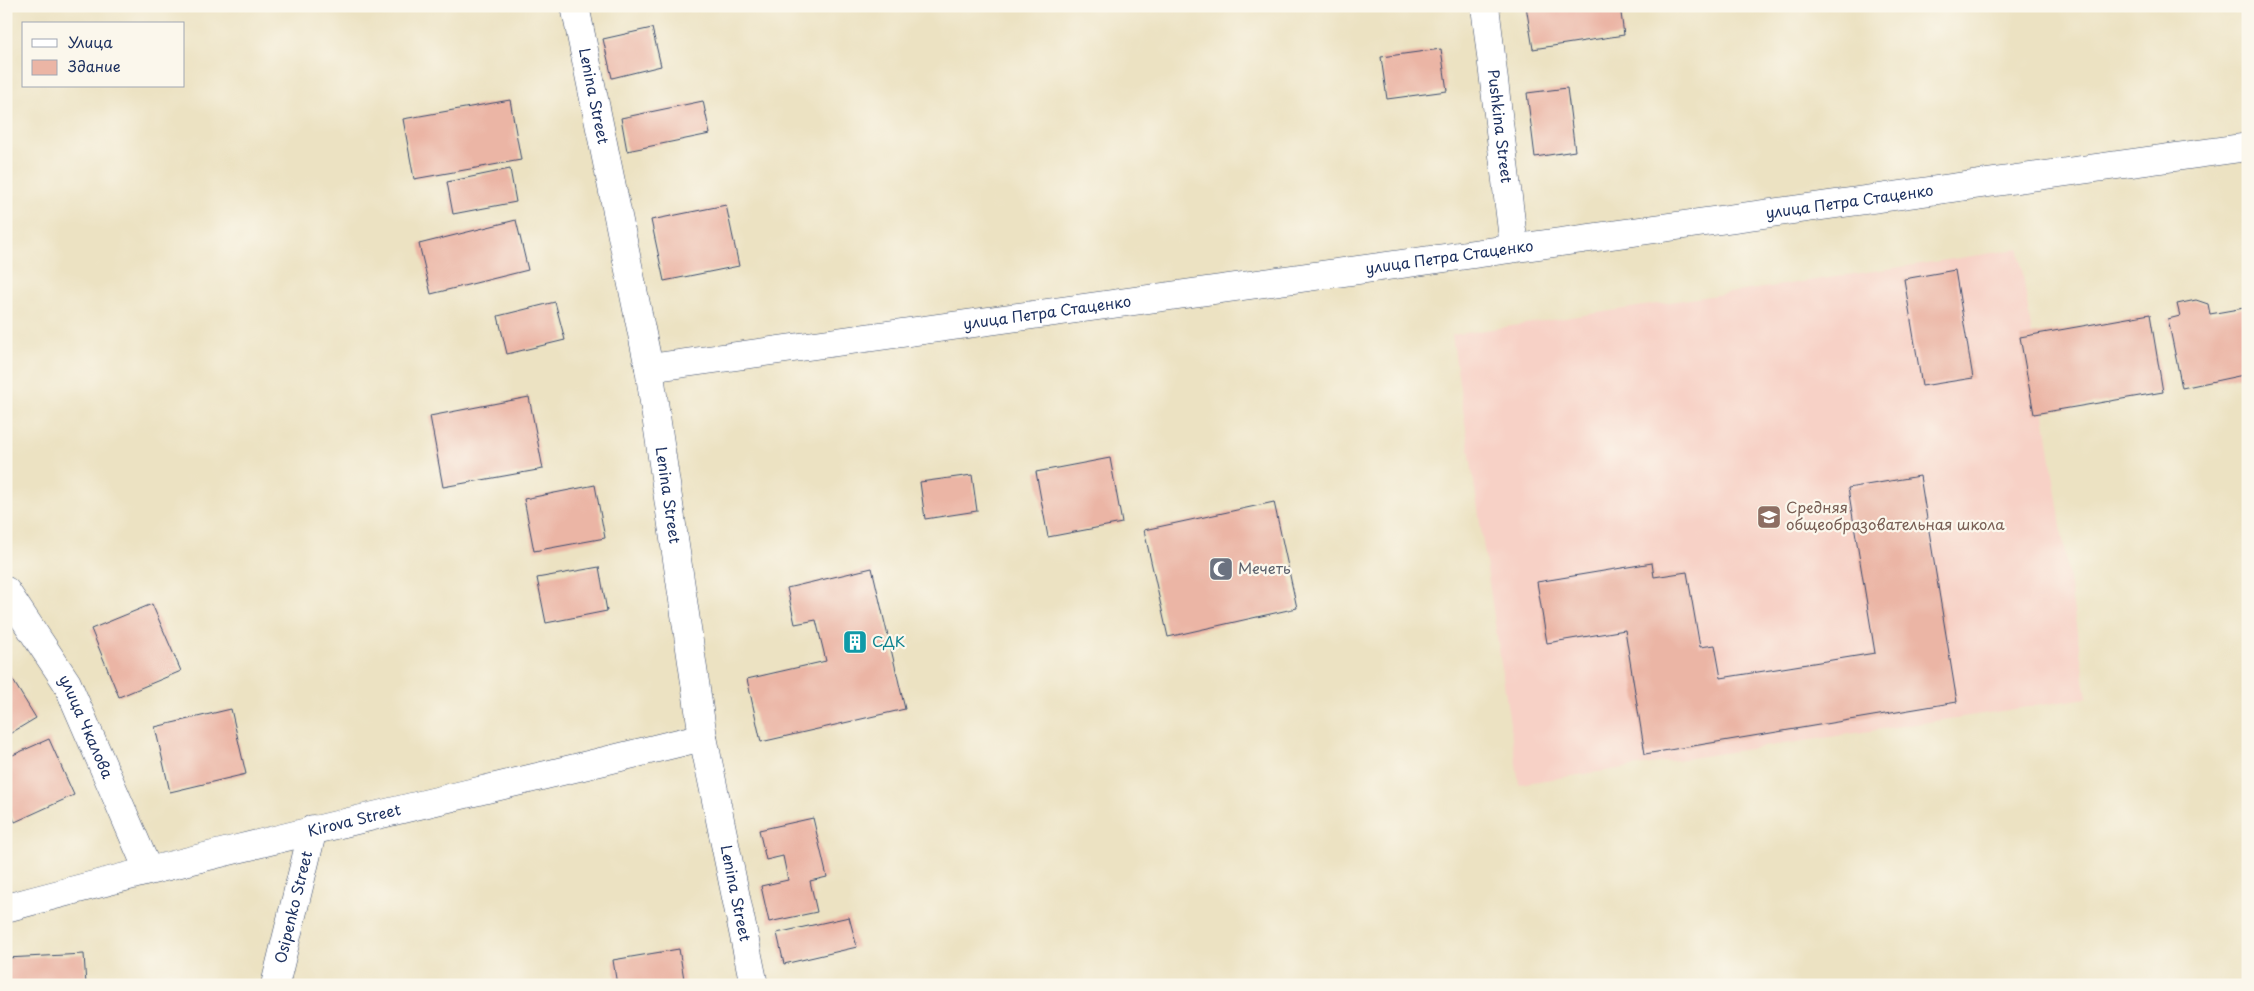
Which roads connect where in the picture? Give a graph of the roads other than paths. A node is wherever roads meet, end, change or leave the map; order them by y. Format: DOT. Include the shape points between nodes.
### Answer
graph roads {
  1 [pos="575,6"];
  2 [pos="1485,6"];
  3 [pos="2248,147"];
  4 [pos="1514,247"];
  5 [pos="649,368"];
  6 [pos="6,591"];
  7 [pos="704,737"];
  8 [pos="313,829"];
  9 [pos="148,870"];
  10 [pos="6,908"];
  11 [pos="275,985"];
  12 [pos="754,985"];
  1 -- 5 [label="street, Lenina Street"];
  2 -- 4 [label="street, Pushkina Street"];
  3 -- 4 [label="street, улица Петра Стаценко"];
  4 -- 5 [label="street, улица Петра Стаценко"];
  5 -- 7 [label="street, Lenina Street"];
  6 -- 9 [label="street, улица Чкалова" via="67,683"];
  7 -- 8 [label="street, Kirova Street"];
  7 -- 12 [label="street, Lenina Street"];
  8 -- 9 [label="street, Kirova Street"];
  8 -- 11 [label="street, Osipenko Street"];
  9 -- 10 [label="street, Kirova Street"];
}
